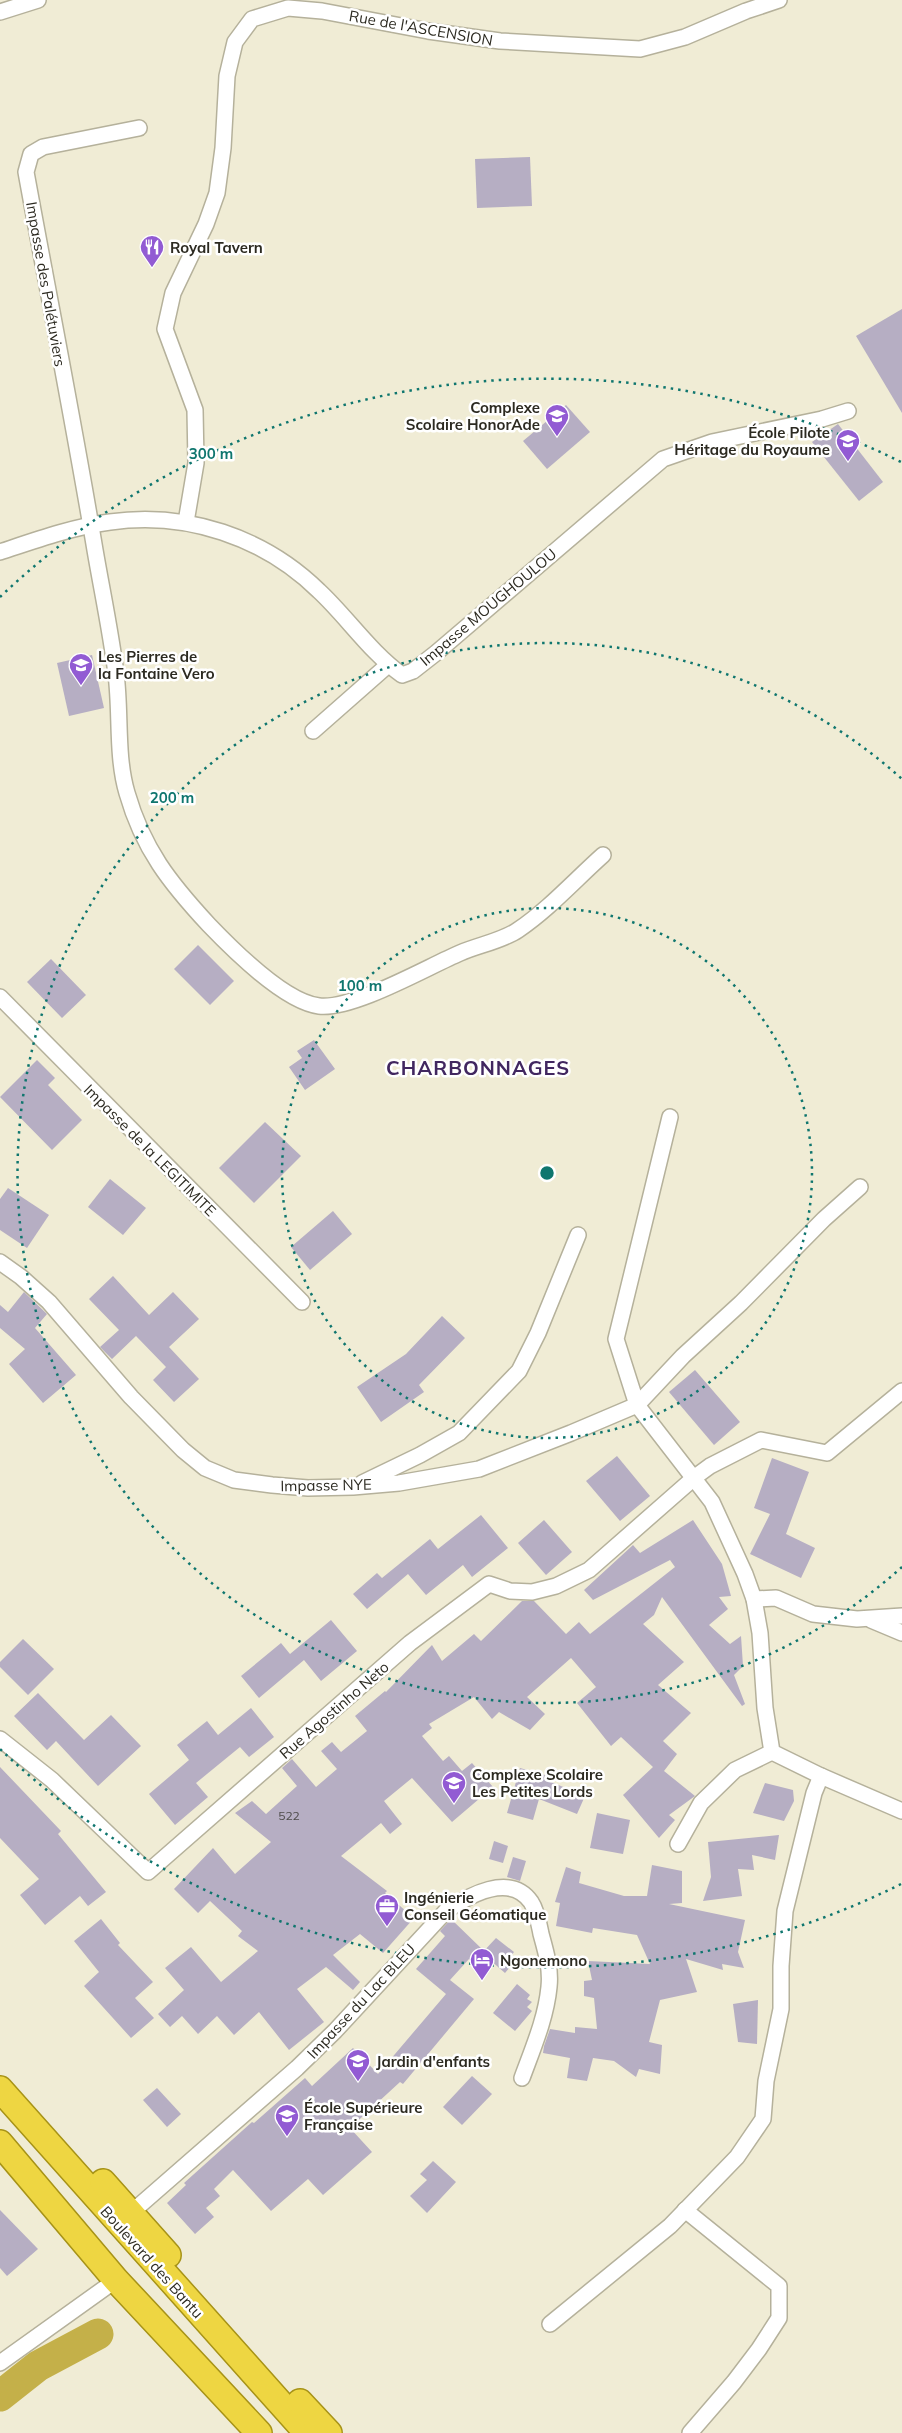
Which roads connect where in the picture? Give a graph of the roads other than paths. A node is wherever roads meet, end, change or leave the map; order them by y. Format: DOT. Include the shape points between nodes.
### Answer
graph roads {
  1 [pos="38,0"];
  2 [pos="779,0"];
  3 [pos="0,12"];
  4 [pos="139,128"];
  5 [pos="848,411"];
  6 [pos="186,522"];
  7 [pos="91,525"];
  8 [pos="0,552"];
  9 [pos="388,665"];
  10 [pos="313,731"];
  11 [pos="603,855"];
  12 [pos="0,997"];
  13 [pos="670,1117"];
  14 [pos="860,1187"];
  15 [pos="578,1235"];
  16 [pos="0,1262"];
  17 [pos="302,1302"];
  18 [pos="902,1391"];
  19 [pos="637,1405"];
  20 [pos="695,1477"];
  21 [pos="354,1487"];
  22 [pos="754,1599"];
  23 [pos="902,1616"];
  24 [pos="867,1618"];
  25 [pos="902,1633"];
  26 [pos="0,1739"];
  27 [pos="772,1752"];
  28 [pos="821,1776"];
  29 [pos="902,1811"];
  30 [pos="678,1844"];
  31 [pos="522,2078"];
  32 [pos="0,2089"];
  33 [pos="29,2122"];
  34 [pos="0,2143"];
  35 [pos="685,2210"];
  36 [pos="132,2212"];
  37 [pos="116,2280"];
  38 [pos="550,2324"];
  39 [pos="0,2363"];
  40 [pos="259,2433"];
  41 [pos="307,2433"];
  42 [pos="329,2433"];
  43 [pos="690,2433"];
  1 -- 3 [label="street"];
  2 -- 6 [label="street, Rue de l'ASCENSION" via="685,37 640,49 500,41 288,8 252,19 235,42 227,76 217,193 173,293 165,329 195,410 196,463"];
  4 -- 7 [label="street, Impasse des Palétuviers" via="43,147 31,154 26,172"];
  5 -- 9 [label="street, Impasse MOUGHOULOU" via="712,442 663,459 413,671 402,675"];
  6 -- 7 [label="street, Impasse MOUGHOULOU" via="134,520"];
  6 -- 9 [label="street, Impasse MOUGHOULOU" via="228,533 296,570"];
  7 -- 8 [label="street, Impasse MOUGHOULOU"];
  7 -- 11 [label="street, Impasse des Palétuviers" via="116,674 126,790 137,825 157,863 187,901 225,942 299,1000 321,1007 350,1002 515,932"];
  9 -- 10 [label="street"];
  12 -- 17 [label="street, Impasse de la LEGITIMITE"];
  13 -- 19 [label="street" via="616,1338"];
  14 -- 19 [label="street" via="683,1356"];
  15 -- 21 [label="street" via="538,1332 519,1370 507,1384 459,1433 420,1456"];
  16 -- 21 [label="street, Impasse NYE" via="49,1302 131,1397 205,1468 234,1480 272,1486"];
  18 -- 20 [label="street" via="827,1453 761,1440"];
  19 -- 20 [label="street"];
  19 -- 21 [label="street, Impasse NYE" via="479,1469"];
  20 -- 22 [label="street" via="712,1502"];
  20 -- 26 [label="street, Rue Agostinho Neto" via="589,1570 556,1586 532,1592 510,1591 489,1584 468,1598 362,1684 148,1872 52,1780"];
  22 -- 24 [label="street" via="776,1598 813,1614"];
  22 -- 27 [label="street"];
  23 -- 24 [label="street"];
  24 -- 25 [label="street"];
  27 -- 28 [label="street"];
  27 -- 30 [label="street" via="736,1770 701,1803"];
  28 -- 29 [label="street"];
  28 -- 35 [label="street" via="784,1911 781,2009 766,2081 763,2119 737,2157"];
  31 -- 36 [label="street, Impasse du Lac BLEU" via="546,2004 549,1966 531,1903 521,1891 507,1888 484,1891 446,1911 336,2031"];
  32 -- 33 [label="highway, Boulevard des Bantu"];
  33 -- 36 [label="highway" via="46,2128 65,2142"];
  33 -- 41 [label="highway, Boulevard des Bantu"];
  34 -- 37 [label="highway"];
  35 -- 38 [label="street" via="670,2226"];
  35 -- 43 [label="street" via="779,2286 779,2318 734,2382"];
  36 -- 42 [label="highway"];
  37 -- 39 [label="street"];
  37 -- 40 [label="highway"];
}
